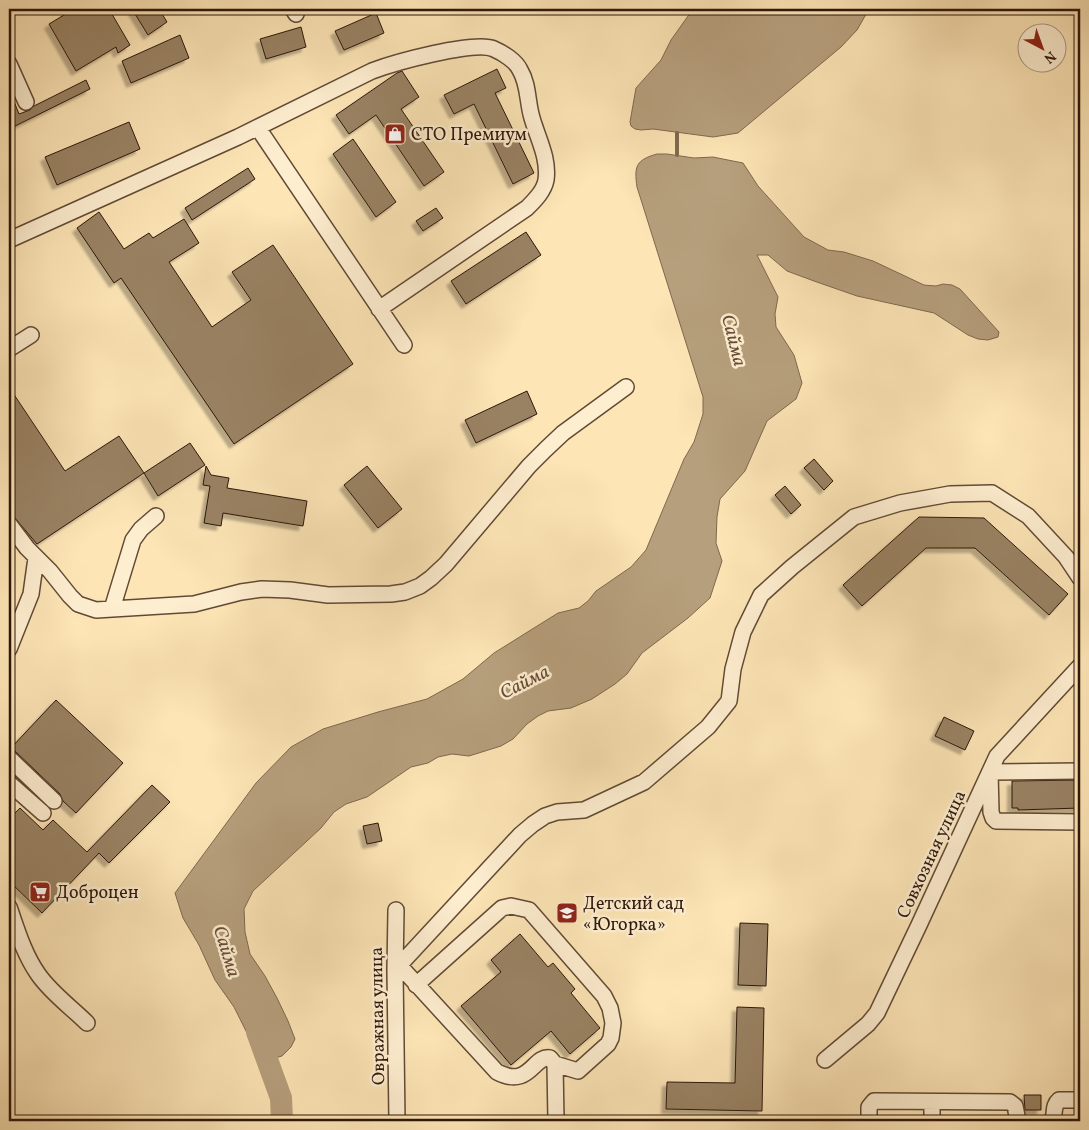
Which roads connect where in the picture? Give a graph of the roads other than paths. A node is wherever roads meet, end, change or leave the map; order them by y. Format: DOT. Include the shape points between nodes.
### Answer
graph roads {
  1 [pos="9,64"];
  2 [pos="26,102"];
  3 [pos="258,128"];
  4 [pos="9,240"];
  5 [pos="380,309"];
  6 [pos="32,335"];
  7 [pos="404,345"];
  8 [pos="9,349"];
  9 [pos="626,387"];
  10 [pos="156,516"];
  11 [pos="9,524"];
  12 [pos="36,558"];
  13 [pos="1080,578"];
  14 [pos="112,609"];
  15 [pos="9,649"];
  16 [pos="1080,667"];
  17 [pos="9,758"];
  18 [pos="1080,771"];
  19 [pos="990,772"];
  20 [pos="9,783"];
  21 [pos="54,801"];
  22 [pos="43,814"];
  23 [pos="1080,822"];
  24 [pos="9,907"];
  25 [pos="396,910"];
  26 [pos="397,968"];
  27 [pos="416,985"];
  28 [pos="87,1023"];
  29 [pos="824,1060"];
  30 [pos="555,1064"];
  31 [pos="578,1071"];
  32 [pos="556,1090"];
  33 [pos="1080,1100"];
  34 [pos="932,1102"];
  35 [pos="398,1121"];
  36 [pos="556,1121"];
  37 [pos="869,1121"];
  38 [pos="932,1121"];
  39 [pos="1018,1121"];
  40 [pos="1052,1121"];
  1 -- 2 [label="street"];
  3 -- 4 [label="street"];
  3 -- 5 [label="street"];
  3 -- 5 [label="street" via="372,71 393,64 470,47 492,48 520,68 547,162 546,182 539,196 527,208"];
  5 -- 7 [label="street"];
  6 -- 8 [label="street"];
  9 -- 14 [label="street" via="546,448 446,564 420,586 391,594 328,595 262,589 194,604"];
  10 -- 14 [label="street" via="140,529 133,540"];
  11 -- 12 [label="street"];
  12 -- 14 [label="street" via="78,604 96,610"];
  12 -- 15 [label="street" via="31,594"];
  13 -- 26 [label="street" via="1066,557 1028,516 992,493 950,494 900,502 854,517 761,595 743,632 732,669 729,700 708,727 644,782 584,810 557,812 532,824"];
  16 -- 19 [label="street, Совхозная улица" via="997,756"];
  17 -- 21 [label="street"];
  18 -- 19 [label="street"];
  19 -- 23 [label="street" via="991,812 996,821"];
  19 -- 29 [label="street, Совхозная улица" via="877,1013"];
  20 -- 22 [label="street"];
  24 -- 28 [label="street" via="25,952 38,975"];
  25 -- 26 [label="street, Овражная улица"];
  26 -- 27 [label="street"];
  26 -- 35 [label="street, Овражная улица"];
  27 -- 30 [label="street" via="497,1072 515,1077 525,1074 547,1057"];
  27 -- 31 [label="street" via="502,908 511,906 529,910 604,996 610,1008 613,1023 608,1044"];
  30 -- 31 [label="street"];
  30 -- 32 [label="street"];
  31 -- 32 [label="street"];
  32 -- 36 [label="street"];
  33 -- 40 [label="street" via="1059,1100"];
  34 -- 37 [label="street" via="874,1101 869,1107"];
  34 -- 38 [label="street"];
  34 -- 39 [label="street" via="1010,1102"];
}
